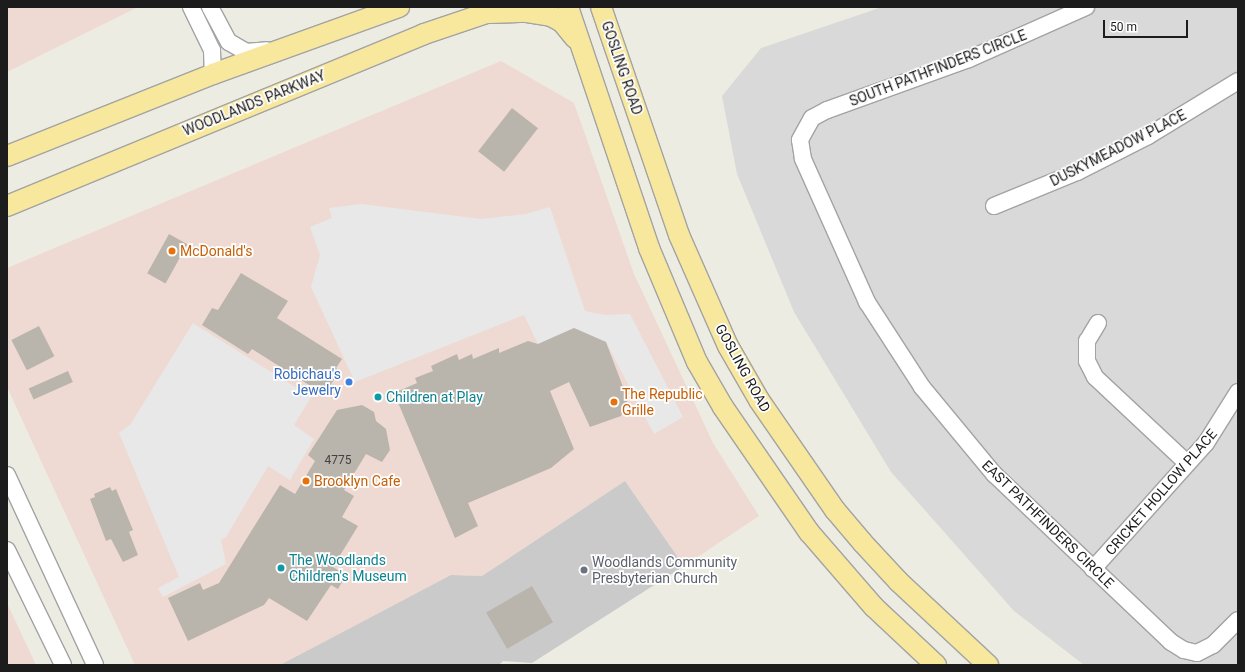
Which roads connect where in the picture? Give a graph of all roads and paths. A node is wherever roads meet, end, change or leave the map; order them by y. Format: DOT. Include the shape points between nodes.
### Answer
graph roads {
  1 [pos="192,7"];
  2 [pos="210,7"];
  3 [pos="399,7"];
  4 [pos="504,7"];
  5 [pos="568,7"];
  6 [pos="601,7"];
  7 [pos="612,7"];
  8 [pos="1086,7"];
  9 [pos="485,14"];
  10 [pos="283,49"];
  11 [pos="618,57"];
  12 [pos="585,59"];
  13 [pos="213,74"];
  14 [pos="1238,81"];
  15 [pos="800,140"];
  16 [pos="7,156"];
  17 [pos="654,163"];
  18 [pos="622,172"];
  19 [pos="7,206"];
  20 [pos="994,206"];
  21 [pos="1098,323"];
  22 [pos="1238,392"];
  23 [pos="1188,463"];
  24 [pos="7,475"];
  25 [pos="7,550"];
  26 [pos="1093,569"];
  27 [pos="1238,620"];
  28 [pos="63,665"];
  29 [pos="95,665"];
  30 [pos="936,665"];
  31 [pos="988,665"];
  1 -- 13 [label="street" via="212,50"];
  2 -- 10 [label="street" via="229,42 246,52"];
  3 -- 10 [label="main road"];
  4 -- 9 [label="main road, WOODLANDS PARKWAY"];
  5 -- 12 [label="main road"];
  6 -- 11 [label="main road, GOSLING ROAD"];
  7 -- 11 [label="main road"];
  8 -- 15 [label="street, SOUTH PATHFINDERS CIRCLE" via="970,59 827,110 812,118"];
  9 -- 12 [label="main road" via="527,12 551,16 562,22 573,35"];
  9 -- 19 [label="main road, WOODLANDS PARKWAY" via="424,34"];
  10 -- 13 [label="main road"];
  11 -- 17 [label="main road, GOSLING ROAD"];
  12 -- 18 [label="main road"];
  13 -- 16 [label="main road"];
  14 -- 20 [label="street, DUSKYMEADOW PLACE" via="1148,136 1077,172"];
  15 -- 26 [label="street, EAST PATHFINDERS CIRCLE" via="802,159 867,302 922,387 994,474"];
  17 -- 18 [label="main road"];
  17 -- 31 [label="main road, GOSLING ROAD" via="679,235 722,332 759,400 835,510 862,542 899,582"];
  18 -- 30 [label="main road" via="649,248 697,362 723,407 809,532 836,565 874,608"];
  21 -- 23 [label="street" via="1087,341 1087,362 1095,378"];
  22 -- 23 [label="street, CRICKET HOLLOW PLACE" via="1221,423"];
  23 -- 26 [label="street, CRICKET HOLLOW PLACE"];
  24 -- 29 [label="street"];
  25 -- 28 [label="street"];
  26 -- 27 [label="street, EAST PATHFINDERS CIRCLE" via="1170,642 1184,650 1197,653 1213,645"];
}
